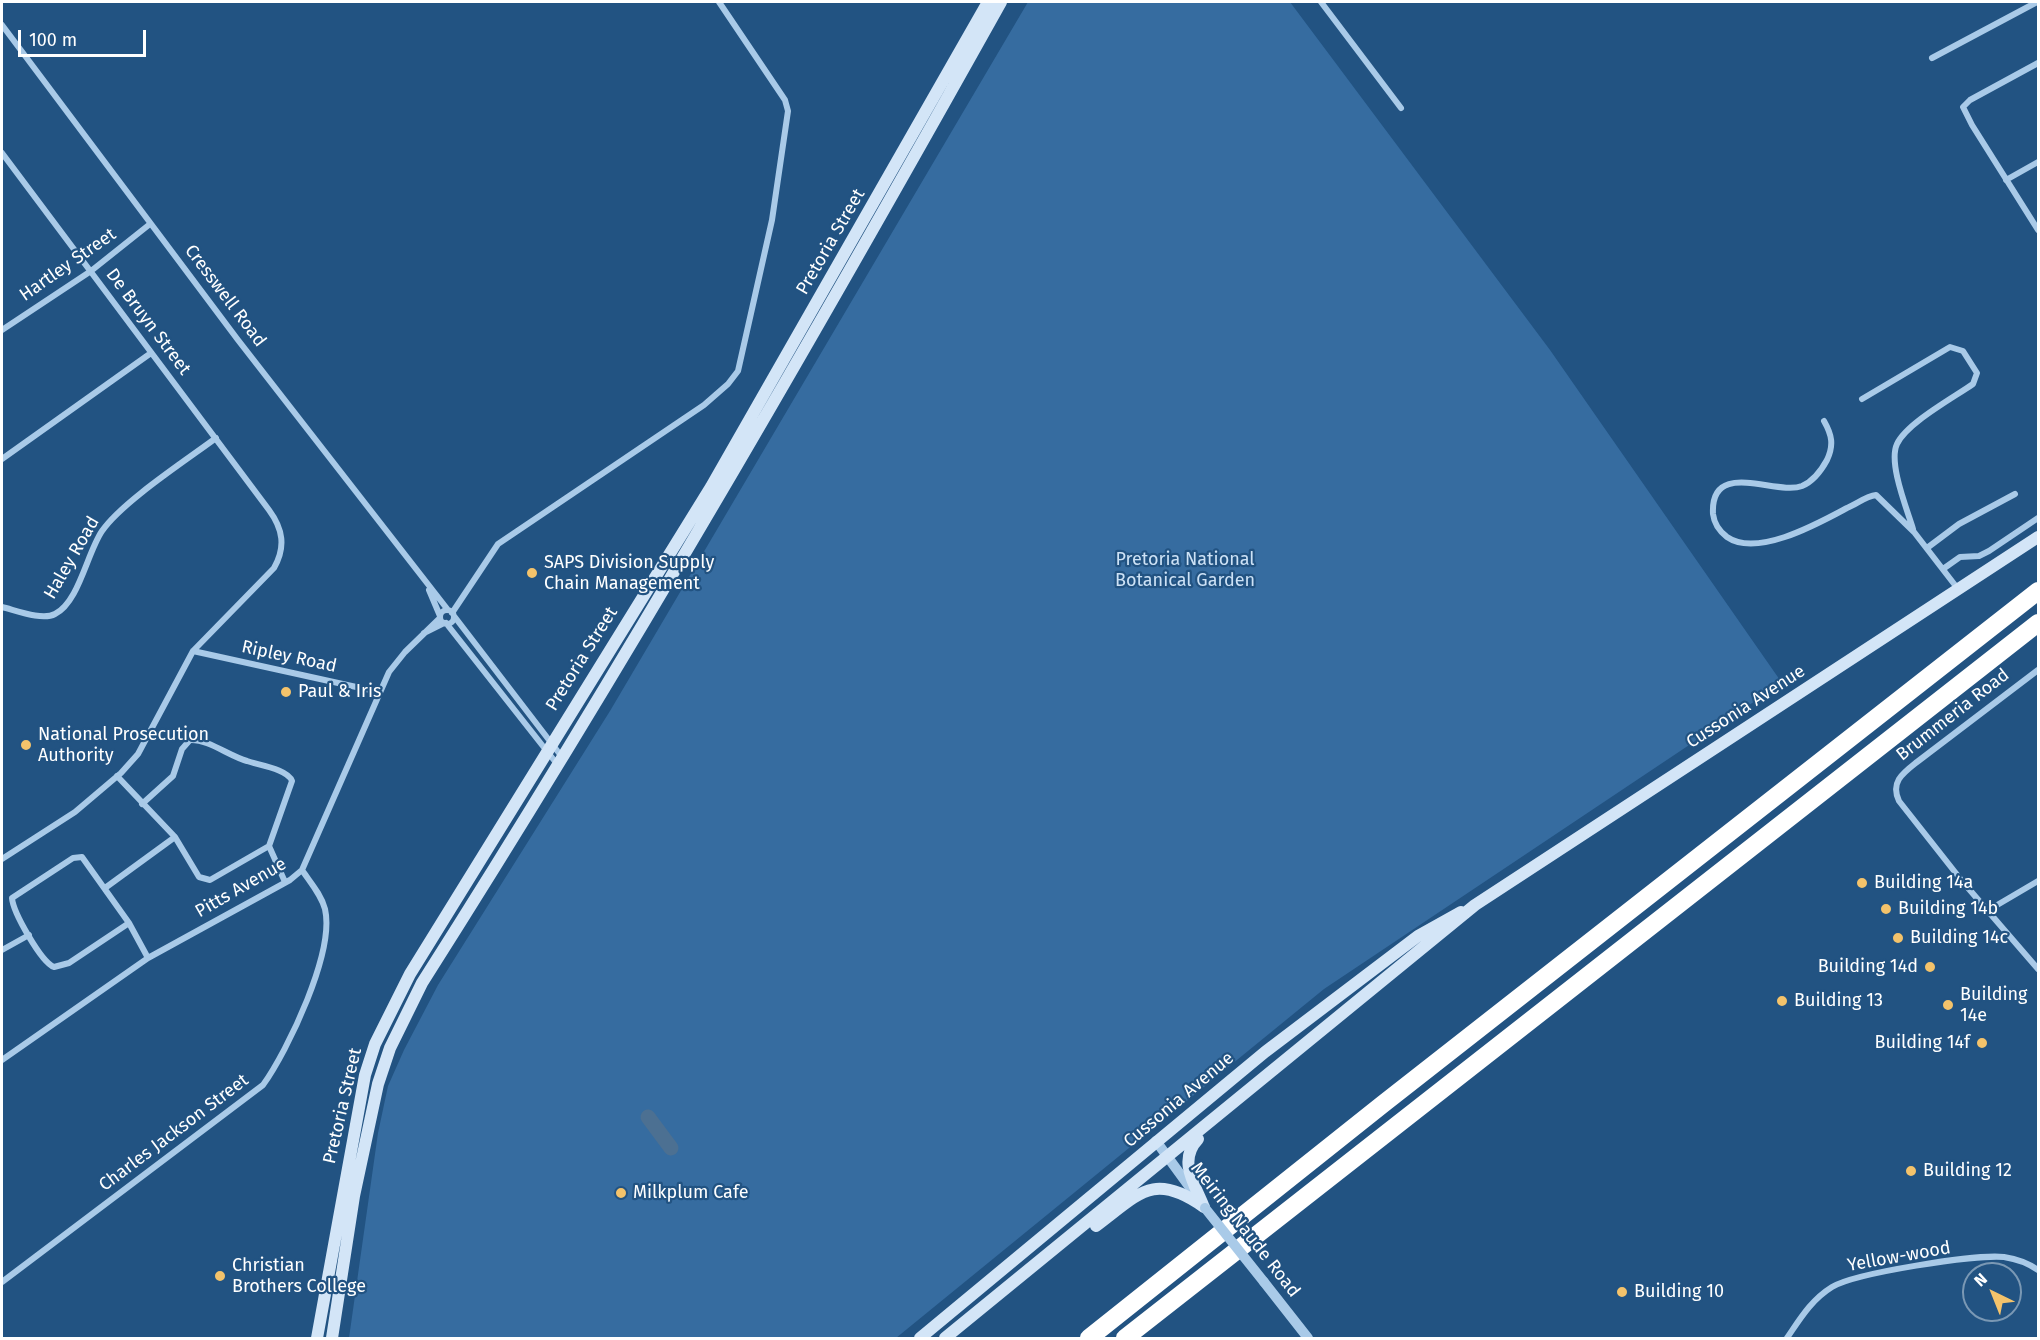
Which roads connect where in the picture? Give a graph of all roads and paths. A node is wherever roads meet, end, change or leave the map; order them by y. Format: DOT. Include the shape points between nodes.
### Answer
graph roads {
  1 [pos="719,2"];
  2 [pos="988,2"];
  3 [pos="1001,2"];
  4 [pos="1321,2"];
  5 [pos="2037,2"];
  6 [pos="2,25"];
  7 [pos="1932,58"];
  8 [pos="2038,63"];
  9 [pos="1401,108"];
  10 [pos="2,153"];
  11 [pos="2038,162"];
  12 [pos="2006,180"];
  13 [pos="150,224"];
  14 [pos="2038,230"];
  15 [pos="91,271"];
  16 [pos="3,326"];
  17 [pos="151,353"];
  18 [pos="1862,399"];
  19 [pos="1824,421"];
  20 [pos="216,438"];
  21 [pos="2,459"];
  22 [pos="2015,494"];
  23 [pos="2038,518"];
  24 [pos="1914,532"];
  25 [pos="2038,537"];
  26 [pos="1927,548"];
  27 [pos="1943,569"];
  28 [pos="426,584"];
  29 [pos="1959,589"];
  30 [pos="2038,591"];
  31 [pos="2,607"];
  32 [pos="451,613"];
  33 [pos="443,620"];
  34 [pos="2038,623"];
  35 [pos="193,651"];
  36 [pos="2038,670"];
  37 [pos="379,692"];
  38 [pos="548,746"];
  39 [pos="560,761"];
  40 [pos="117,776"];
  41 [pos="142,804"];
  42 [pos="175,837"];
  43 [pos="269,846"];
  44 [pos="2,859"];
  45 [pos="302,870"];
  46 [pos="2038,880"];
  47 [pos="285,882"];
  48 [pos="105,888"];
  49 [pos="1473,907"];
  50 [pos="1987,911"];
  51 [pos="129,923"];
  52 [pos="29,935"];
  53 [pos="2,950"];
  54 [pos="148,958"];
  55 [pos="2038,969"];
  56 [pos="2,1060"];
  57 [pos="1221,1114"];
  58 [pos="1156,1142"];
  59 [pos="1169,1157"];
  60 [pos="1260,1204"];
  61 [pos="1204,1207"];
  62 [pos="1067,1239"];
  63 [pos="2038,1270"];
  64 [pos="2,1282"];
  65 [pos="316,1338"];
  66 [pos="332,1338"];
  67 [pos="920,1338"];
  68 [pos="945,1338"];
  69 [pos="1077,1338"];
  70 [pos="1089,1338"];
  71 [pos="1125,1338"];
  72 [pos="1308,1338"];
  73 [pos="1787,1338"];
  1 -- 32 [label="street" via="781,93 788,111 772,220 738,371 704,405 498,544"];
  2 -- 38 [label="main road, Pretoria Street" via="711,487"];
  3 -- 39 [label="main road, Pretoria Street" via="715,504"];
  4 -- 9 [label="street"];
  5 -- 7 [label="street"];
  6 -- 13 [label="street, Cresswell Road"];
  8 -- 12 [label="street" via="1964,106"];
  10 -- 15 [label="street, De Bruyn Street"];
  11 -- 12 [label="street"];
  12 -- 14 [label="street"];
  13 -- 15 [label="street, Hartley Street"];
  13 -- 28 [label="street, Cresswell Road"];
  15 -- 16 [label="street, Hartley Street"];
  15 -- 17 [label="street, De Bruyn Street"];
  17 -- 20 [label="street, De Bruyn Street"];
  17 -- 21 [label="street"];
  18 -- 24 [label="street" via="1950,347 1963,351 1977,373 1973,384 1905,433 1896,445 1894,461"];
  19 -- 24 [label="street" via="1832,436 1832,447 1814,479 1789,488 1752,483 1726,485 1713,508 1720,530 1730,539 1744,542 1775,540 1876,495"];
  20 -- 31 [label="street, Haley Road" via="114,517 99,536 63,610 49,617"];
  20 -- 35 [label="street, De Bruyn Street" via="270,510 282,536 278,561 268,576"];
  22 -- 26 [label="street" via="1959,524"];
  23 -- 27 [label="street" via="1989,551 1960,557"];
  24 -- 26 [label="street"];
  25 -- 29 [label="main road, Cussonia Avenue"];
  26 -- 27 [label="street"];
  27 -- 29 [label="street"];
  28 -- 32 [label="street, Cresswell Road"];
  28 -- 33 [label="street, Cresswell Road"];
  29 -- 49 [label="main road, Cussonia Avenue"];
  30 -- 60 [label="highway"];
  32 -- 33 [label="street" via="443,612"];
  32 -- 33 [label="street" via="451,622"];
  32 -- 38 [label="street, Cresswell Road"];
  33 -- 37 [label="street, Pitts Avenue" via="396,662"];
  33 -- 38 [label="street, Cresswell Road"];
  34 -- 71 [label="highway"];
  35 -- 37 [label="street, Ripley Road"];
  35 -- 40 [label="street, De Bruyn Street" via="138,754"];
  36 -- 50 [label="street, Brummeria Road" via="1903,774 1896,791"];
  37 -- 45 [label="street, Pitts Avenue"];
  38 -- 39 [label="street, Cresswell Road"];
  38 -- 65 [label="main road, Pretoria Street" via="410,974 375,1044 355,1118"];
  39 -- 66 [label="main road, Pretoria Street" via="422,983 390,1048 368,1120"];
  40 -- 41 [label="street"];
  40 -- 44 [label="street, De Bruyn Street" via="75,812"];
  41 -- 42 [label="street"];
  41 -- 43 [label="street" via="173,777 186,742 199,741 290,776 292,781"];
  42 -- 43 [label="street" via="199,878 205,880"];
  42 -- 48 [label="street"];
  43 -- 47 [label="street"];
  45 -- 47 [label="street, Pitts Avenue"];
  45 -- 64 [label="street, Charles Jackson Street" via="325,909 324,948 308,998 263,1085"];
  46 -- 50 [label="street"];
  47 -- 54 [label="street, Pitts Avenue"];
  48 -- 51 [label="street"];
  48 -- 52 [label="street" via="82,857 73,858 12,898"];
  49 -- 57 [label="main road, Cussonia Avenue"];
  49 -- 58 [label="main road, Cussonia Avenue" via="1428,930 1365,974"];
  50 -- 55 [label="street"];
  51 -- 52 [label="street" via="59,967 47,963"];
  51 -- 54 [label="street"];
  52 -- 53 [label="street"];
  54 -- 56 [label="street, Pitts Avenue"];
  57 -- 59 [label="main road, Cussonia Avenue"];
  57 -- 61 [label="main road" via="1188,1154 1188,1170"];
  58 -- 59 [label="street, Meiring Naude Road"];
  58 -- 67 [label="main road, Cussonia Avenue"];
  59 -- 61 [label="street, Meiring Naude Road"];
  59 -- 62 [label="main road, Cussonia Avenue"];
  60 -- 69 [label="highway"];
  60 -- 70 [label="highway"];
  61 -- 62 [label="main road" via="1178,1190 1152,1188 1086,1233"];
  61 -- 72 [label="street, Meiring Naude Road, bridge"];
  62 -- 68 [label="main road, Cussonia Avenue"];
  63 -- 73 [label="street, Yellow-wood" via="2021,1261 1996,1257 1855,1277 1814,1301"];
}
